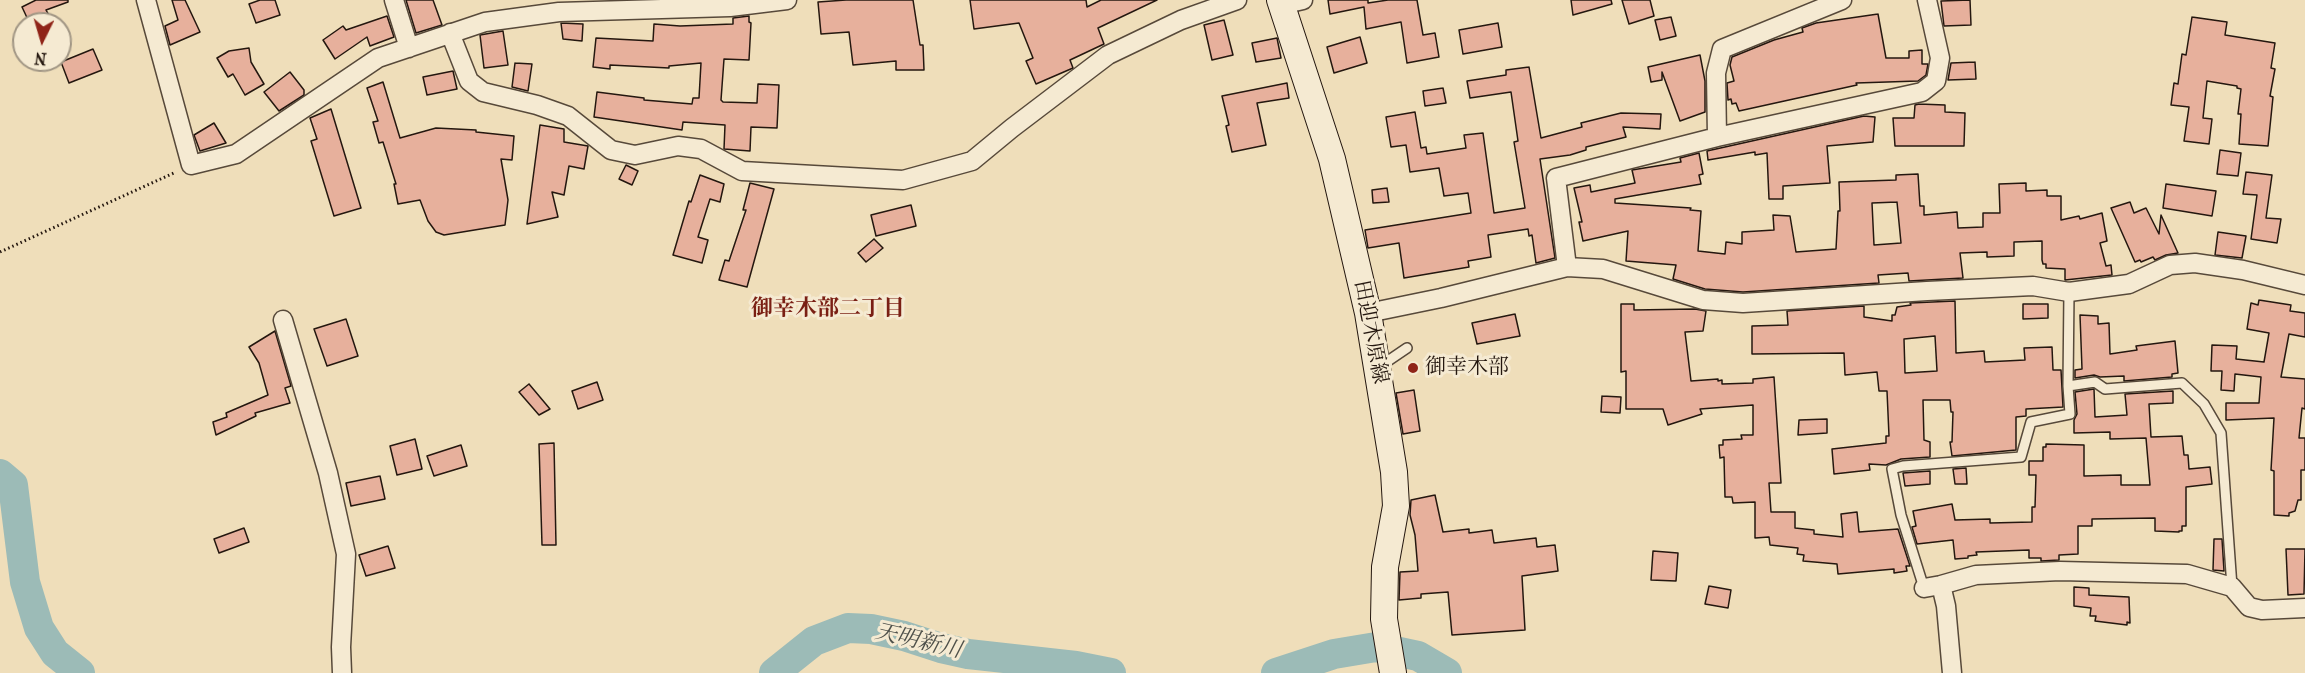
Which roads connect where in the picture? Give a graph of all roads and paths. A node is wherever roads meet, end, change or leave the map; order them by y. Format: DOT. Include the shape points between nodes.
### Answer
graph roads {
  1 [pos="146,0"];
  2 [pos="394,0"];
  3 [pos="787,0"];
  4 [pos="1237,0"];
  5 [pos="1842,0"];
  6 [pos="1927,0"];
  7 [pos="758,2"];
  8 [pos="1288,2"];
  9 [pos="450,33"];
  10 [pos="409,48"];
  11 [pos="1717,137"];
  12 [pos="191,165"];
  13 [pos="0,252"];
  14 [pos="1567,267"];
  15 [pos="2305,285"];
  16 [pos="2069,292"];
  17 [pos="1368,313"];
  18 [pos="283,321"];
  19 [pos="1407,348"];
  20 [pos="1377,368"];
  21 [pos="2068,386"];
  22 [pos="1933,587"];
  23 [pos="2232,587"];
  24 [pos="2305,608"];
  25 [pos="342,673"];
  26 [pos="1393,673"];
  27 [pos="1952,673"];
  1 -- 12 [label="street"];
  2 -- 10 [label="street"];
  3 -- 7 [label="street"];
  4 -- 9 [label="street" via="1181,20 1108,55 972,161 903,180 742,171 701,149 678,146 635,155 611,150 568,116 483,92 470,81"];
  5 -- 11 [label="street" via="1722,49 1716,73"];
  6 -- 11 [label="street" via="1940,58 1936,81 1922,92"];
  7 -- 9 [label="street" via="730,7 559,12 485,22"];
  8 -- 17 [label="main road, 田迎木原線" via="1332,159"];
  9 -- 10 [label="street"];
  10 -- 12 [label="street" via="378,58 236,154"];
  11 -- 14 [label="street" via="1556,178"];
  12 -- 13 [label="path"];
  14 -- 16 [label="street" via="1603,269 1703,300 1743,303 2034,286"];
  14 -- 17 [label="street"];
  15 -- 16 [label="street" via="2195,263 2170,265 2129,284"];
  16 -- 21 [label="lane"];
  17 -- 20 [label="main road, 田迎木原線"];
  18 -- 25 [label="street" via="328,473 346,554"];
  19 -- 20 [label="lane"];
  20 -- 26 [label="main road, 田迎木原線" via="1396,506 1385,567 1384,619"];
  21 -- 22 [label="lane" via="2070,414 2031,422 2021,457 1892,469 1901,515"];
  21 -- 23 [label="lane" via="2095,382 2105,388 2182,383 2204,404 2220,433"];
  22 -- 23 [label="street" via="1976,575 2060,571 2187,574"];
  22 -- 27 [label="street" via="1946,606"];
  23 -- 24 [label="street" via="2249,607"];
}
